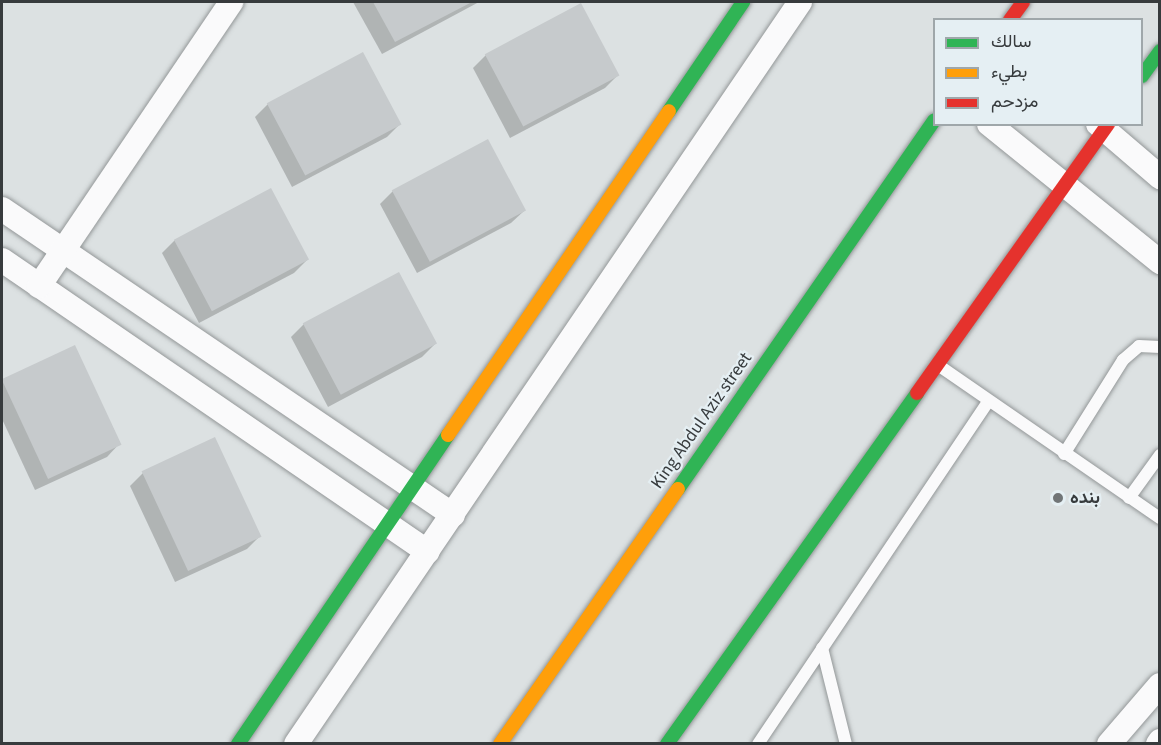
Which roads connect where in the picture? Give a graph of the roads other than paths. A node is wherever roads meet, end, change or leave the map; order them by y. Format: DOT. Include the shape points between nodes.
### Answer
graph roads {
  1 [pos="743,2"];
  2 [pos="801,2"];
  3 [pos="1023,2"];
  4 [pos="223,4"];
  5 [pos="1011,18"];
  6 [pos="1160,51"];
  7 [pos="1143,75"];
  8 [pos="933,121"];
  9 [pos="992,126"];
  10 [pos="1103,126"];
  11 [pos="1160,177"];
  12 [pos="1066,185"];
  13 [pos="2,209"];
  14 [pos="63,250"];
  15 [pos="2,260"];
  16 [pos="1160,262"];
  17 [pos="39,286"];
  18 [pos="1160,347"];
  19 [pos="937,364"];
  20 [pos="988,402"];
  21 [pos="1064,454"];
  22 [pos="1160,455"];
  23 [pos="414,489"];
  24 [pos="1129,498"];
  25 [pos="453,515"];
  26 [pos="1160,518"];
  27 [pos="390,524"];
  28 [pos="428,552"];
  29 [pos="822,648"];
  30 [pos="1160,685"];
  31 [pos="238,744"];
  32 [pos="296,744"];
  33 [pos="500,744"];
  34 [pos="667,744"];
  35 [pos="758,744"];
  36 [pos="846,744"];
  37 [pos="1109,744"];
  1 -- 23 [label="main road"];
  2 -- 25 [label="street"];
  3 -- 5 [label="main road"];
  4 -- 14 [label="street"];
  6 -- 7 [label="main road"];
  8 -- 33 [label="main road, King Abdul Aziz street"];
  9 -- 12 [label="street"];
  10 -- 11 [label="street"];
  10 -- 12 [label="main road"];
  12 -- 16 [label="street"];
  12 -- 19 [label="main road"];
  13 -- 14 [label="street"];
  14 -- 17 [label="street"];
  14 -- 23 [label="street"];
  15 -- 17 [label="street"];
  17 -- 27 [label="street"];
  18 -- 21 [label="lane" via="1139,346 1123,360"];
  19 -- 20 [label="lane"];
  19 -- 34 [label="main road"];
  20 -- 21 [label="lane"];
  20 -- 29 [label="lane"];
  21 -- 24 [label="lane"];
  22 -- 24 [label="lane"];
  23 -- 25 [label="street"];
  23 -- 27 [label="main road"];
  24 -- 26 [label="lane"];
  25 -- 28 [label="street"];
  27 -- 28 [label="street"];
  27 -- 31 [label="main road"];
  28 -- 32 [label="street"];
  29 -- 35 [label="lane"];
  29 -- 36 [label="lane"];
  30 -- 37 [label="street"];
}
